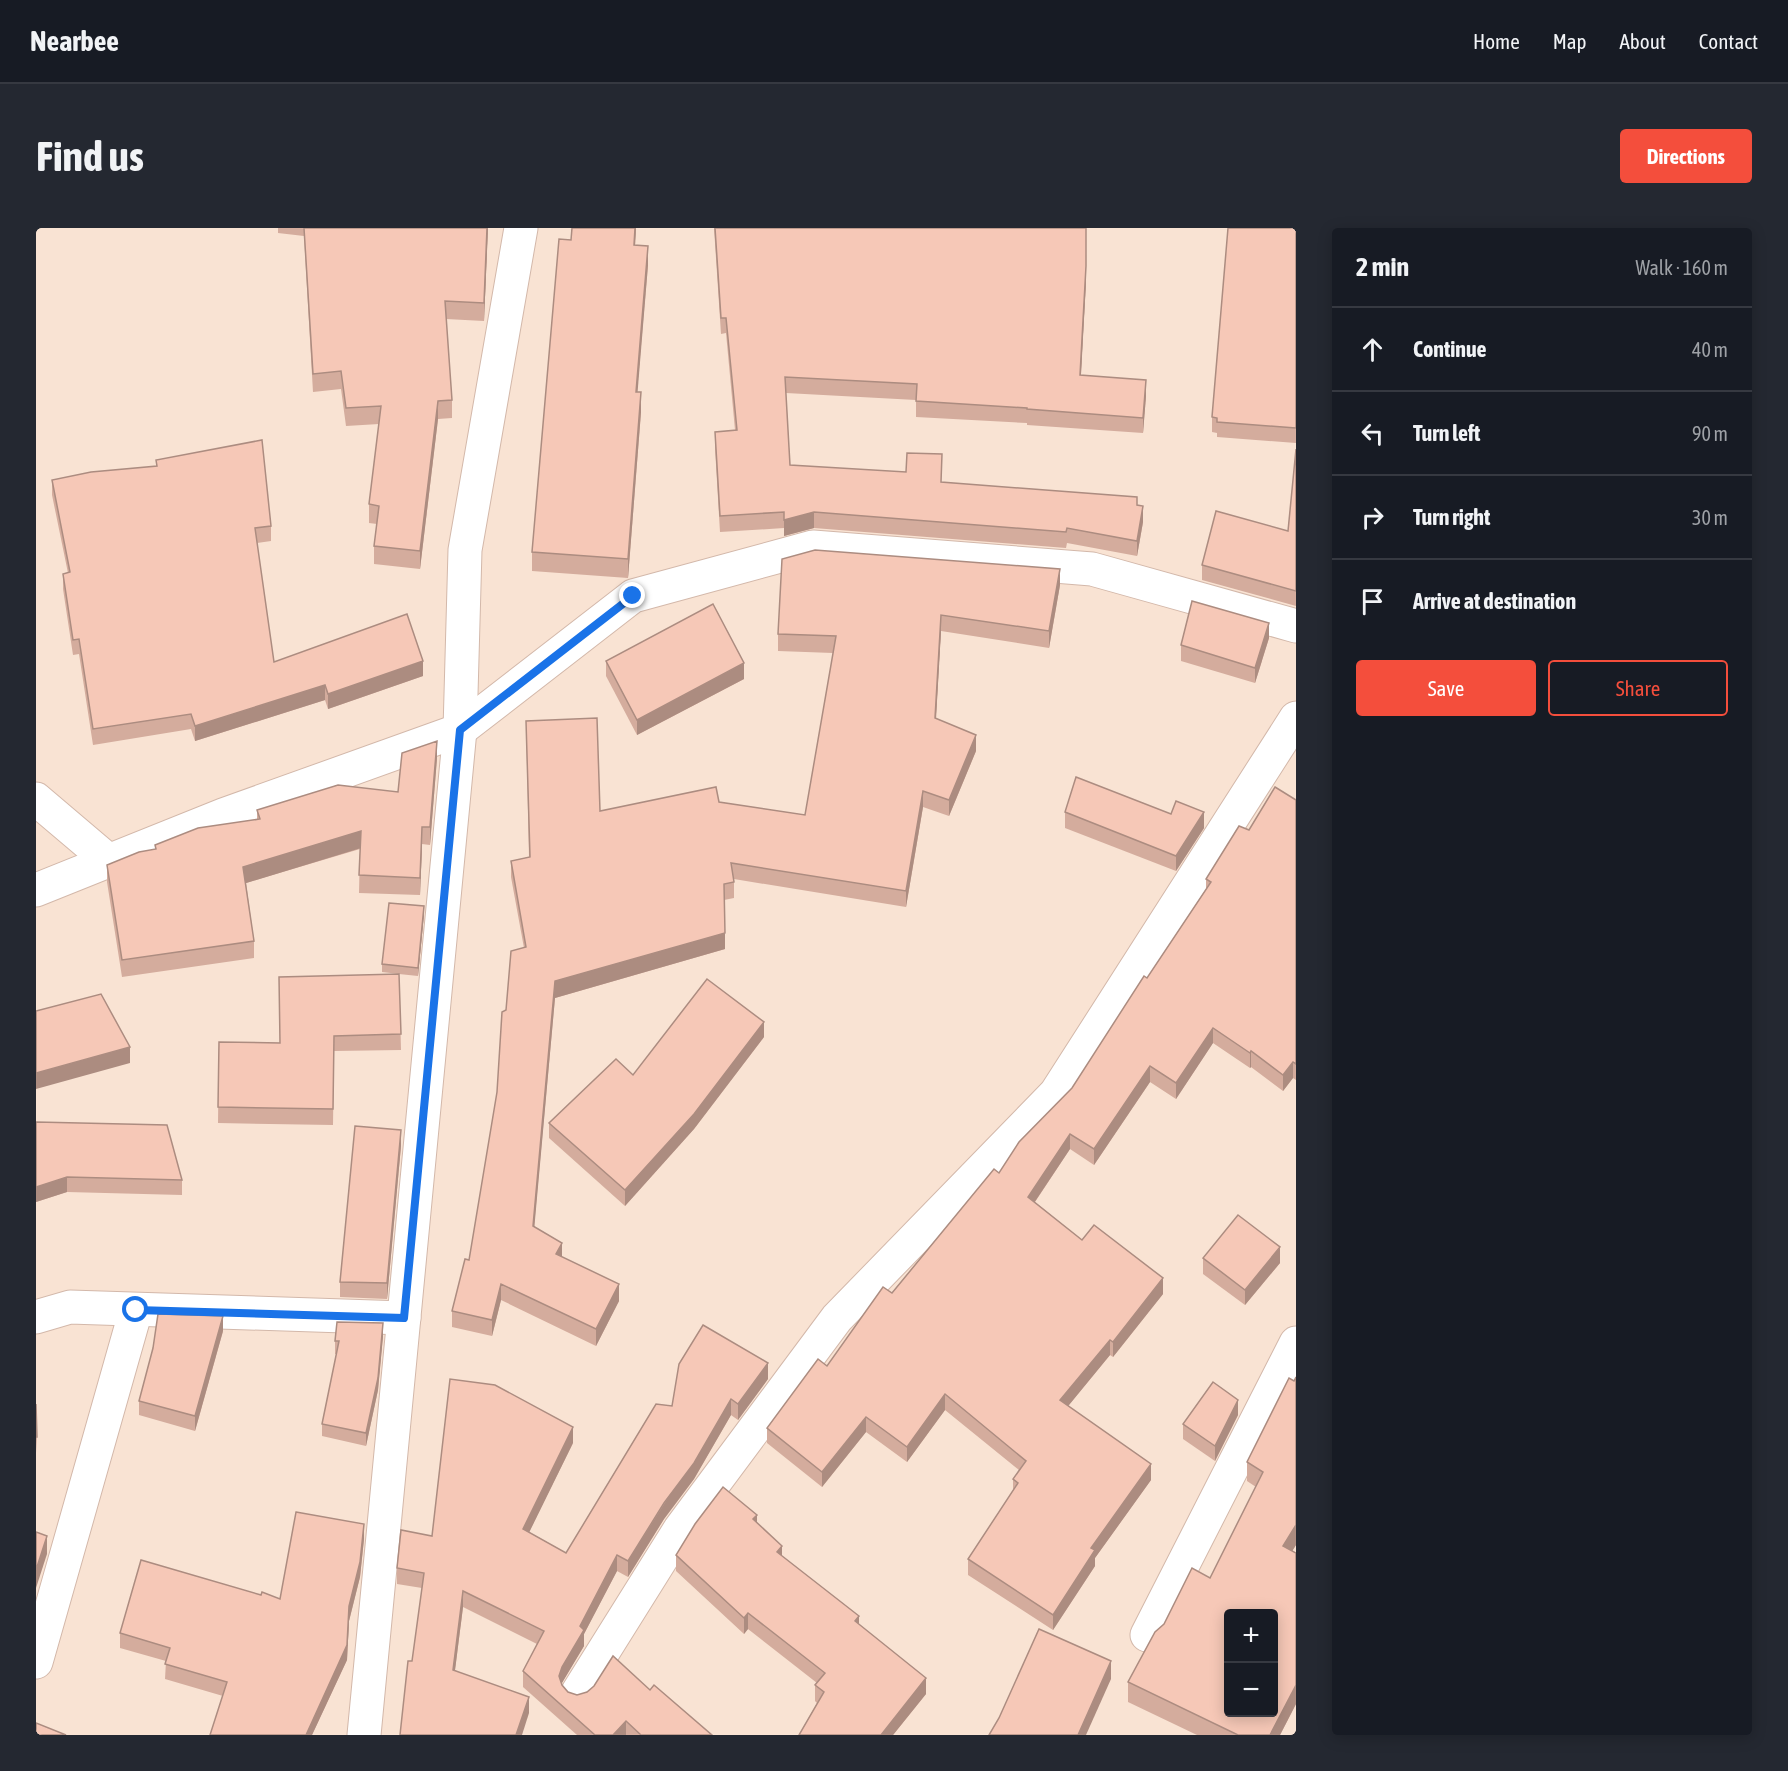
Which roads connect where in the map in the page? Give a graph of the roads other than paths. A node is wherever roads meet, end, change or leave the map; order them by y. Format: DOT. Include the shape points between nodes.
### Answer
graph roads {
  1 [pos="521,228"];
  2 [pos="1296,626"];
  3 [pos="1296,718"];
  4 [pos="460,730"];
  5 [pos="36,799"];
  6 [pos="109,861"];
  7 [pos="36,890"];
  8 [pos="136,1310"];
  9 [pos="36,1317"];
  10 [pos="404,1318"];
  11 [pos="1296,1343"];
  12 [pos="1147,1635"];
  13 [pos="36,1662"];
  14 [pos="578,1692"];
  15 [pos="364,1735"];
  1 -- 4 [label="street" via="465,550"];
  2 -- 4 [label="street" via="1092,569 813,547 633,596"];
  3 -- 14 [label="street" via="1056,1093 837,1318 680,1529"];
  4 -- 6 [label="street" via="223,815"];
  4 -- 10 [label="street"];
  5 -- 6 [label="street"];
  6 -- 7 [label="street"];
  8 -- 9 [label="street" via="70,1307"];
  8 -- 10 [label="street"];
  8 -- 13 [label="street"];
  10 -- 15 [label="street"];
  11 -- 12 [label="street"];
}
